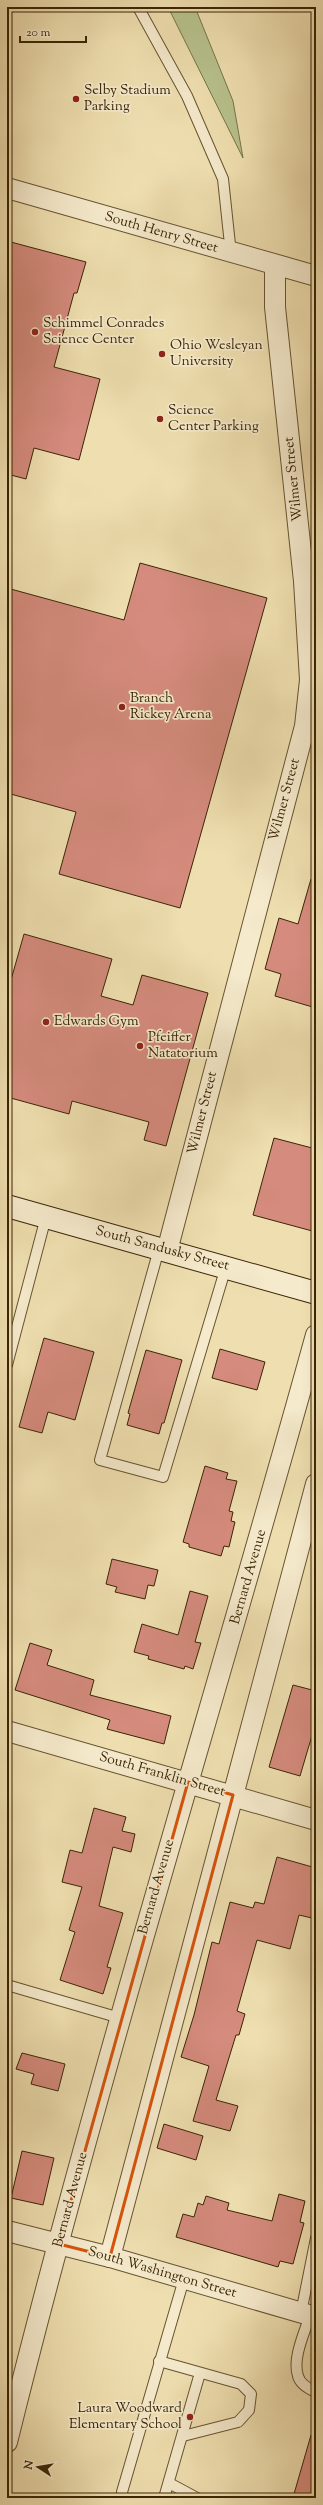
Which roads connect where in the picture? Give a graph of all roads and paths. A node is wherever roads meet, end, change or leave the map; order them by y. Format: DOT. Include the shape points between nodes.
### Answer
graph roads {
  1 [pos="138,7"];
  2 [pos="7,188"];
  3 [pos="231,254"];
  4 [pos="275,266"];
  5 [pos="316,276"];
  6 [pos="7,1206"];
  7 [pos="46,1217"];
  8 [pos="163,1250"];
  9 [pos="226,1267"];
  10 [pos="316,1293"];
  11 [pos="316,1335"];
  12 [pos="7,1365"];
  13 [pos="316,1484"];
  14 [pos="311,1522"];
  15 [pos="7,1732"];
  16 [pos="188,1782"];
  17 [pos="233,1795"];
  18 [pos="316,1820"];
  19 [pos="7,1985"];
  20 [pos="120,2018"];
  21 [pos="7,2231"];
  22 [pos="316,2238"];
  23 [pos="59,2244"];
  24 [pos="110,2257"];
  25 [pos="184,2279"];
  26 [pos="309,2315"];
  27 [pos="159,2361"];
  28 [pos="200,2373"];
  29 [pos="316,2392"];
  30 [pos="183,2436"];
  31 [pos="7,2442"];
  32 [pos="169,2483"];
  33 [pos="123,2498"];
  34 [pos="164,2498"];
  35 [pos="197,2498"];
  1 -- 3 [label="lane" via="187,96 223,179"];
  2 -- 3 [label="street, South Henry Street"];
  3 -- 4 [label="street, South Henry Street"];
  4 -- 5 [label="street, South Henry Street"];
  4 -- 8 [label="street, Wilmer Street" via="275,308 304,581 310,680 305,726"];
  6 -- 7 [label="street, South Sandusky Street"];
  7 -- 8 [label="street, South Sandusky Street"];
  7 -- 12 [label="lane"];
  8 -- 9 [label="street, South Sandusky Street"];
  8 -- 9 [label="lane" via="141,1313 100,1460 163,1477"];
  9 -- 10 [label="street, South Sandusky Street"];
  11 -- 16 [label="street, Bernard Avenue"];
  13 -- 14 [label="street"];
  14 -- 17 [label="street"];
  15 -- 16 [label="street, South Franklin Street"];
  16 -- 17 [label="street, South Franklin Street"];
  16 -- 20 [label="street, Bernard Avenue"];
  17 -- 18 [label="street, South Franklin Street"];
  17 -- 24 [label="street"];
  19 -- 20 [label="lane"];
  20 -- 23 [label="street, Bernard Avenue"];
  21 -- 23 [label="street, South Washington Street"];
  22 -- 26 [label="lane"];
  23 -- 24 [label="street, South Washington Street"];
  23 -- 31 [label="street, Bernard Avenue"];
  24 -- 25 [label="street, South Washington Street"];
  25 -- 26 [label="street, South Washington Street"];
  25 -- 27 [label="lane"];
  26 -- 29 [label="lane" via="298,2359 298,2376 306,2387"];
  27 -- 28 [label="lane"];
  27 -- 33 [label="lane" via="122,2492"];
  28 -- 30 [label="lane"];
  28 -- 30 [label="lane" via="241,2384 251,2394 249,2410 238,2422"];
  30 -- 32 [label="lane"];
  32 -- 34 [label="lane"];
  32 -- 35 [label="lane"];
}
